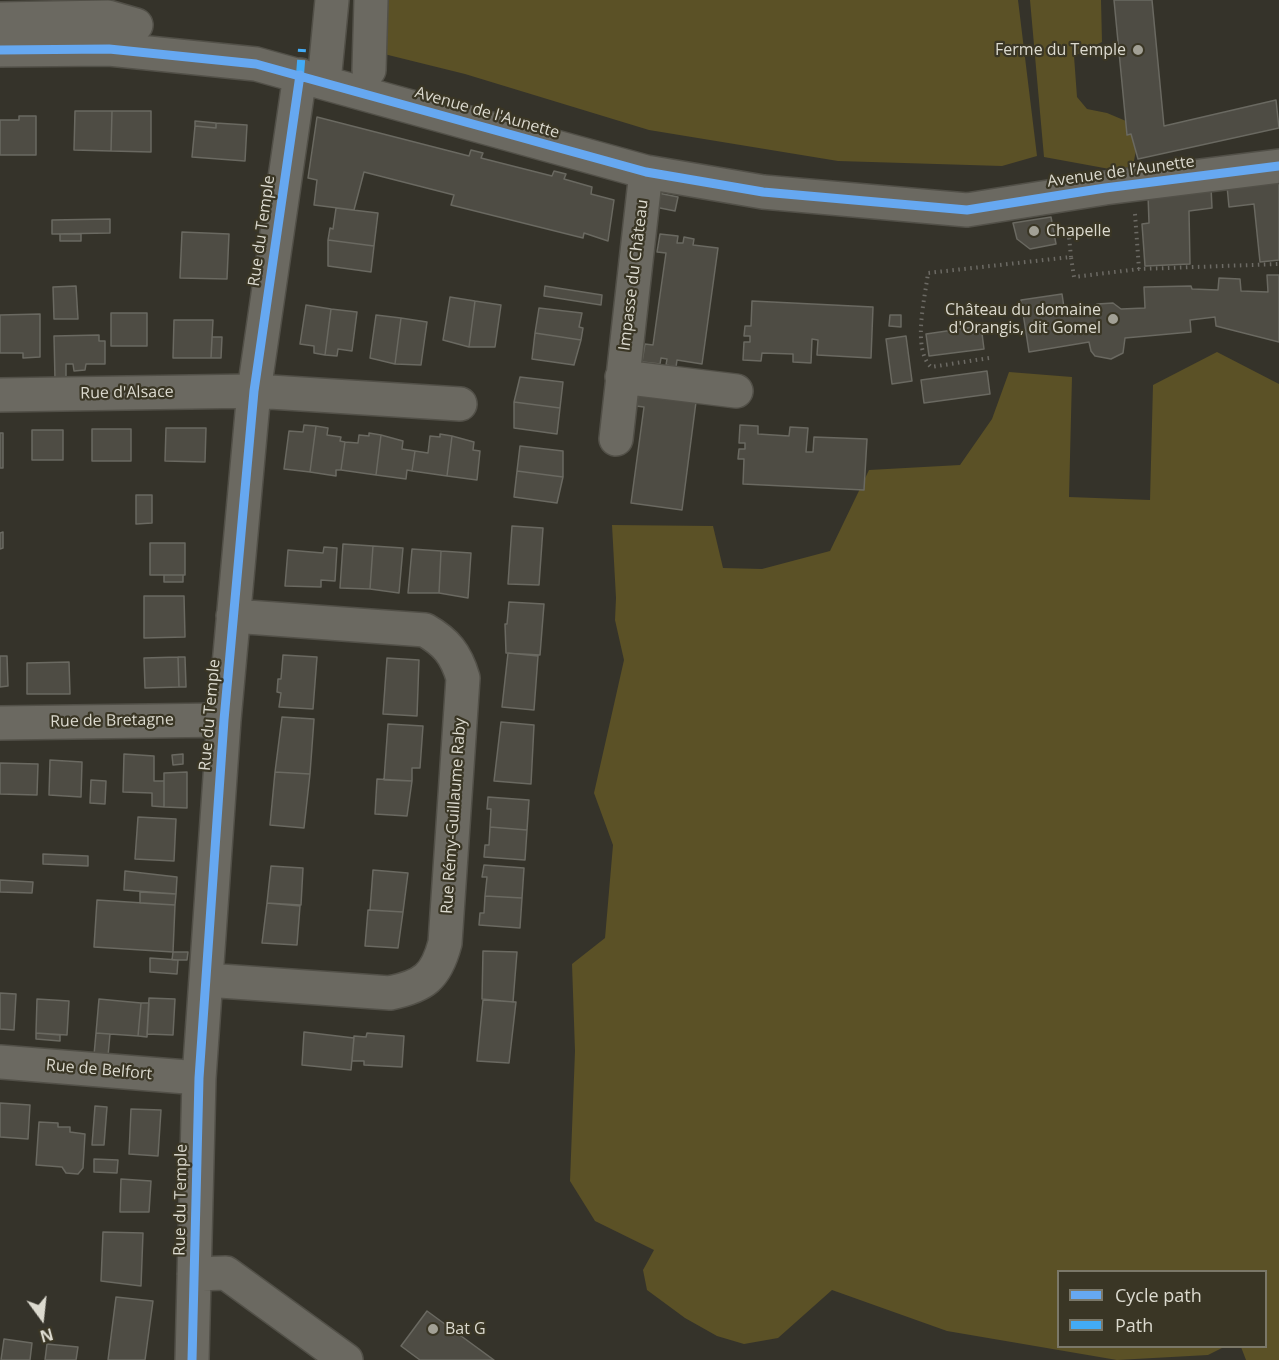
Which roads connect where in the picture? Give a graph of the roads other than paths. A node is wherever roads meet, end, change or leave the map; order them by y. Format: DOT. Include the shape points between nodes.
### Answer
graph roads {
  1 [pos="332,0"];
  2 [pos="371,0"];
  3 [pos="0,19"];
  4 [pos="137,25"];
  5 [pos="0,50"];
  6 [pos="369,70"];
  7 [pos="312,78"];
  8 [pos="1279,166"];
  9 [pos="646,172"];
  10 [pos="967,210"];
  11 [pos="622,377"];
  12 [pos="254,391"];
  13 [pos="736,391"];
  14 [pos="0,395"];
  15 [pos="460,404"];
  16 [pos="616,439"];
  17 [pos="233,616"];
  18 [pos="224,720"];
  19 [pos="0,723"];
  20 [pos="206,981"];
  21 [pos="0,1062"];
  22 [pos="199,1078"];
  23 [pos="194,1274"];
  24 [pos="192,1360"];
  25 [pos="346,1360"];
  1 -- 7 [label="street, Rue du Temple"];
  2 -- 6 [label="street"];
  3 -- 4 [label="street" via="108,17"];
  4 -- 5 [label="street, Avenue de l'Aunette" via="110,49"];
  4 -- 7 [label="street, Avenue de l'Aunette"];
  7 -- 9 [label="street, Avenue de l'Aunette"];
  7 -- 12 [label="street, Rue du Temple"];
  8 -- 10 [label="street, Avenue de l’Aunette"];
  9 -- 10 [label="street, Avenue de l'Aunette" via="763,192"];
  9 -- 11 [label="street, Impasse du Château"];
  11 -- 13 [label="street"];
  11 -- 16 [label="street, Impasse du Château"];
  12 -- 14 [label="street, Rue d'Alsace"];
  12 -- 15 [label="street, Rue d'Alsace"];
  12 -- 17 [label="street, Rue du Temple"];
  17 -- 18 [label="street, Rue du Temple"];
  17 -- 20 [label="street, Rue Rémy-Guillaume Raby" via="425,630 448,646 458,661 463,678 446,943 434,973 410,989 390,993"];
  18 -- 19 [label="street, Rue de Bretagne"];
  18 -- 20 [label="street, Rue du Temple"];
  20 -- 22 [label="street, Rue du Temple"];
  21 -- 22 [label="street, Rue de Belfort"];
  22 -- 23 [label="street, Rue du Temple"];
  23 -- 24 [label="street, Rue du Temple"];
  23 -- 25 [label="street" via="226,1273"];
}
